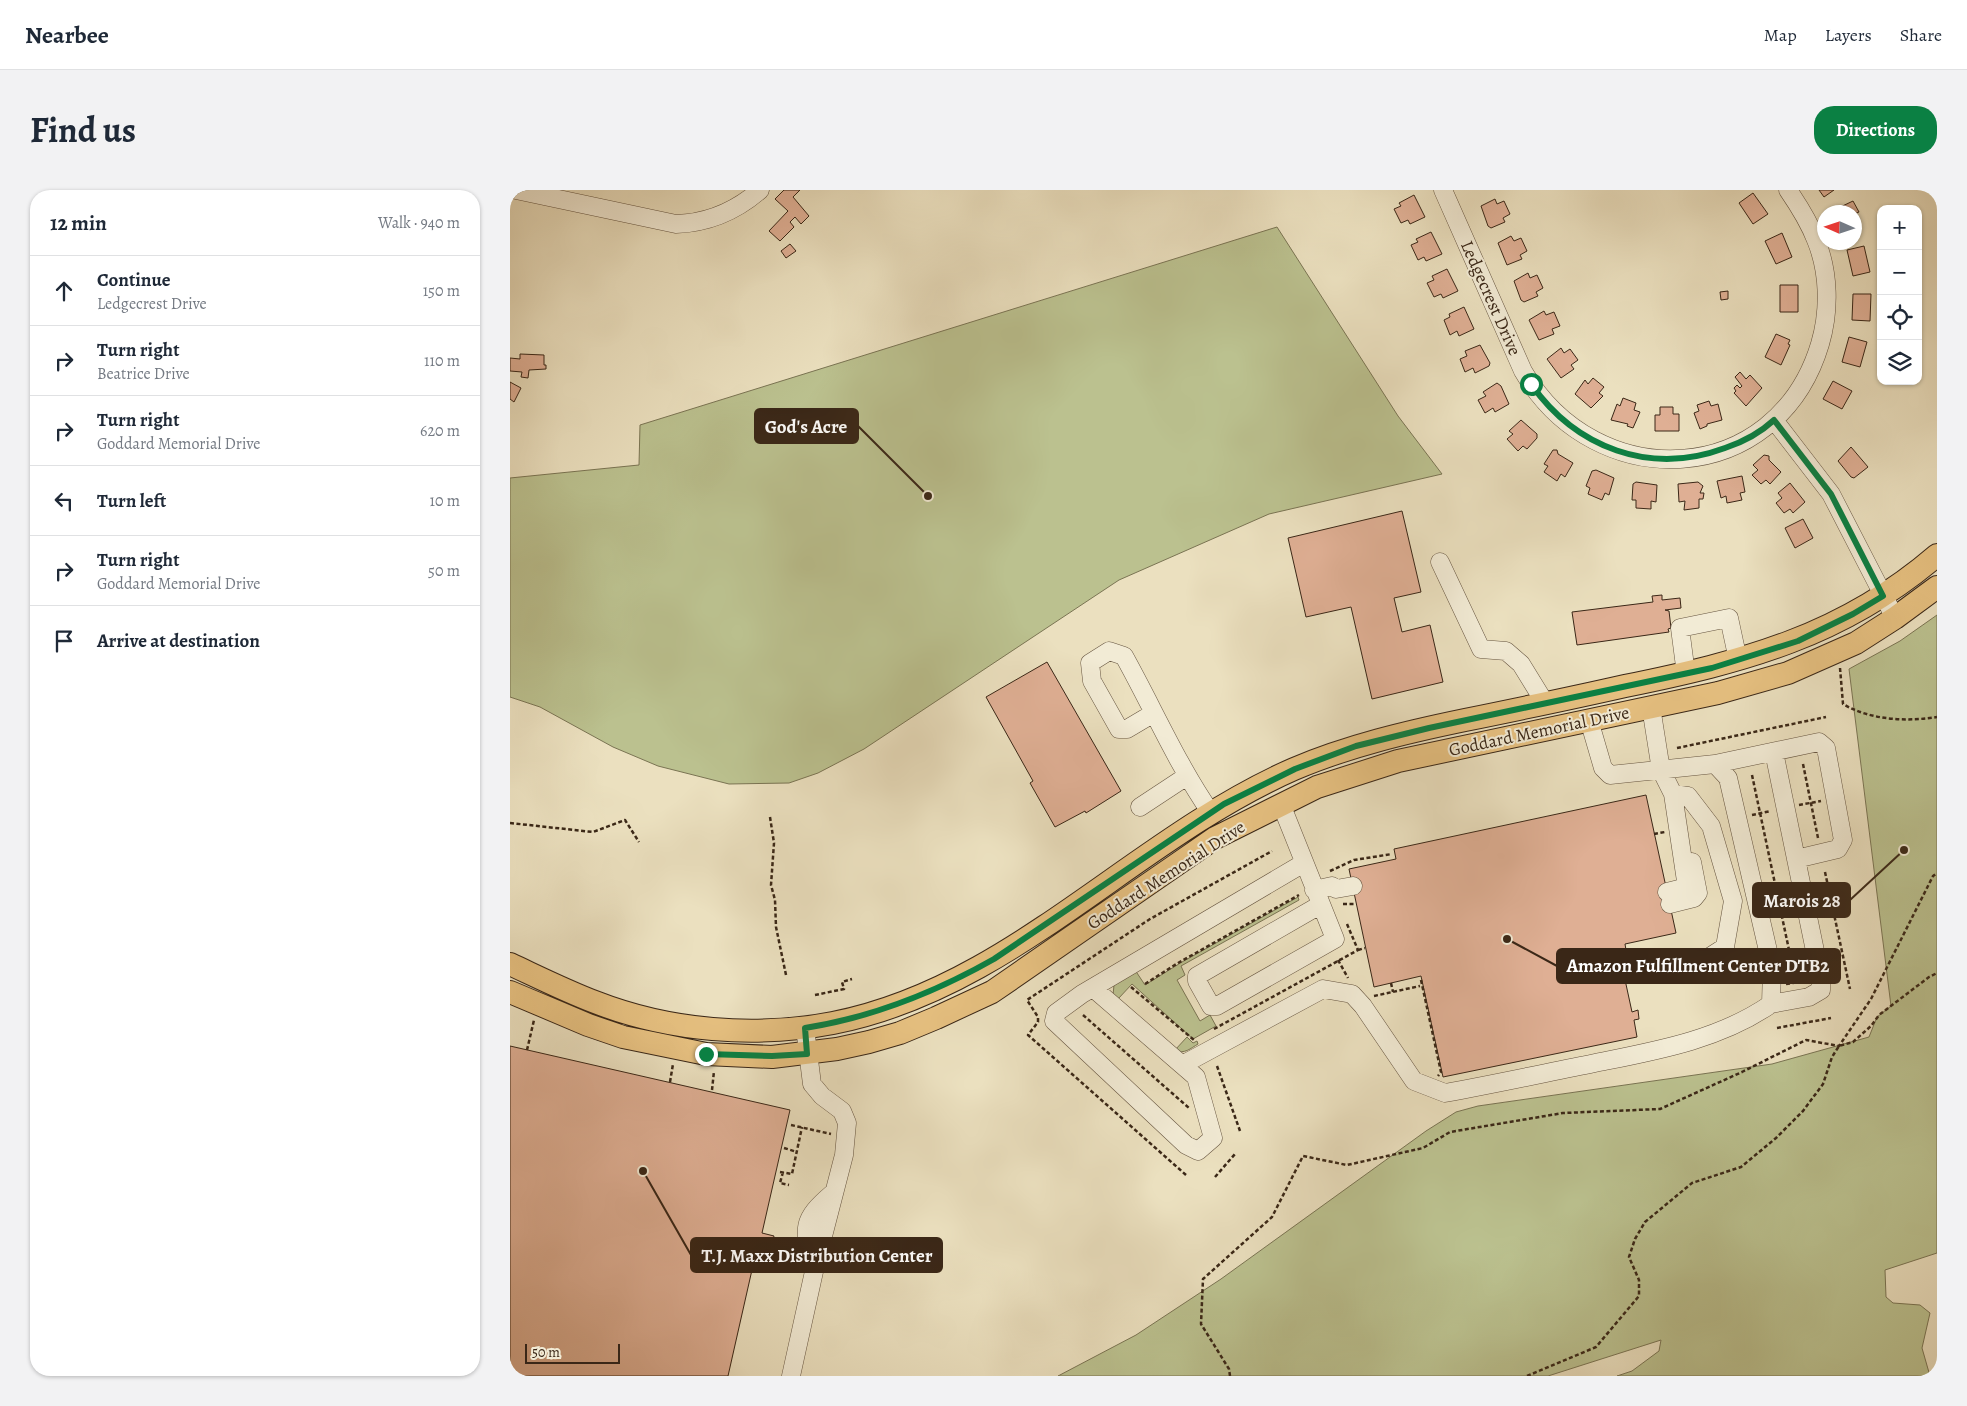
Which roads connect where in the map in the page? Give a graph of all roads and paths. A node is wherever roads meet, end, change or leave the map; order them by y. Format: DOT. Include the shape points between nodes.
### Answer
graph roads {
  1 [pos="516,190"];
  2 [pos="760,190"];
  3 [pos="1443,190"];
  4 [pos="1788,190"];
  5 [pos="1774,420"];
  6 [pos="1937,555"];
  7 [pos="1440,562"];
  8 [pos="1937,587"];
  9 [pos="1883,596"];
  10 [pos="1895,618"];
  11 [pos="1738,660"];
  12 [pos="1840,667"];
  13 [pos="1686,674"];
  14 [pos="1545,703"];
  15 [pos="1651,707"];
  16 [pos="1154,713"];
  17 [pos="1826,716"];
  18 [pos="1937,717"];
  19 [pos="1589,720"];
  20 [pos="1678,748"];
  21 [pos="1774,752"];
  22 [pos="1715,764"];
  23 [pos="1803,764"];
  24 [pos="1661,770"];
  25 [pos="1752,775"];
  26 [pos="1187,776"];
  27 [pos="1673,794"];
  28 [pos="1836,798"];
  29 [pos="1811,803"];
  30 [pos="1281,804"];
  31 [pos="1795,806"];
  32 [pos="1140,807"];
  33 [pos="1776,810"];
  34 [pos="1211,813"];
  35 [pos="1760,813"];
  36 [pos="1745,816"];
  37 [pos="770,817"];
  38 [pos="510,823"];
  39 [pos="1818,838"];
  40 [pos="639,842"];
  41 [pos="1392,854"];
  42 [pos="1376,855"];
  43 [pos="1796,859"];
  44 [pos="1377,861"];
  45 [pos="1304,863"];
  46 [pos="1825,872"];
  47 [pos="1937,873"];
  48 [pos="1329,879"];
  49 [pos="1352,882"];
  50 [pos="1295,888"];
  51 [pos="1309,898"];
  52 [pos="1668,898"];
  53 [pos="1365,948"];
  54 [pos="1358,950"];
  55 [pos="1338,960"];
  56 [pos="510,964"];
  57 [pos="1683,974"];
  58 [pos="1937,974"];
  59 [pos="786,975"];
  60 [pos="1821,978"];
  61 [pos="852,979"];
  62 [pos="1421,980"];
  63 [pos="1354,983"];
  64 [pos="1392,983"];
  65 [pos="1796,983"];
  66 [pos="1145,984"];
  67 [pos="1420,986"];
  68 [pos="1780,986"];
  69 [pos="1093,988"];
  70 [pos="1850,989"];
  71 [pos="510,992"];
  72 [pos="1393,992"];
  73 [pos="814,995"];
  74 [pos="1372,997"];
  75 [pos="1771,1004"];
  76 [pos="541,1005"];
  77 [pos="1083,1015"];
  78 [pos="1832,1018"];
  79 [pos="805,1028"];
  80 [pos="1777,1028"];
  81 [pos="1839,1046"];
  82 [pos="527,1050"];
  83 [pos="807,1054"];
  84 [pos="1182,1065"];
  85 [pos="1217,1066"];
  86 [pos="714,1069"];
  87 [pos="1429,1087"];
  88 [pos="712,1090"];
  89 [pos="1192,1111"];
  90 [pos="791,1125"];
  91 [pos="802,1127"];
  92 [pos="1240,1131"];
  93 [pos="838,1136"];
  94 [pos="784,1148"];
  95 [pos="797,1152"];
  96 [pos="1235,1154"];
  97 [pos="1215,1177"];
  98 [pos="789,1185"];
  99 [pos="791,1376"];
  100 [pos="1230,1376"];
  101 [pos="1527,1376"];
  1 -- 2 [label="street" via="676,224 694,223 725,212"];
  3 -- 5 [label="street, Ledgecrest Drive" via="1524,371 1550,408 1572,429 1616,451 1643,458 1669,459 1713,453 1753,436"];
  4 -- 5 [label="street, Ledgecrest Drive" via="1806,216 1817,241 1826,284 1827,310 1818,352 1807,376"];
  5 -- 9 [label="street" via="1831,494"];
  6 -- 9 [label="main road, Goddard Memorial Drive"];
  7 -- 14 [label="street" via="1481,650 1506,651 1521,664"];
  8 -- 10 [label="main road, Goddard Memorial Drive"];
  9 -- 10 [label="street"];
  9 -- 11 [label="main road, Goddard Memorial Drive" via="1798,641"];
  10 -- 15 [label="main road, Goddard Memorial Drive" via="1856,643 1788,673"];
  11 -- 13 [label="main road, Goddard Memorial Drive"];
  11 -- 13 [label="street" via="1730,618 1680,628"];
  12 -- 18 [label="path" via="1843,704 1848,707 1870,717"];
  13 -- 14 [label="main road, Goddard Memorial Drive"];
  14 -- 34 [label="main road, Goddard Memorial Drive" via="1350,749 1279,776"];
  15 -- 19 [label="main road, Goddard Memorial Drive"];
  15 -- 24 [label="street"];
  16 -- 26 [label="street"];
  17 -- 20 [label="path"];
  19 -- 24 [label="street" via="1602,768 1610,775"];
  19 -- 30 [label="main road, Goddard Memorial Drive" via="1378,766 1317,787"];
  21 -- 22 [label="street"];
  21 -- 28 [label="street" via="1819,742 1826,748"];
  21 -- 43 [label="street"];
  22 -- 24 [label="street"];
  22 -- 75 [label="street" via="1728,778 1732,794 1772,968"];
  23 -- 29 [label="path"];
  24 -- 27 [label="street"];
  25 -- 35 [label="path"];
  26 -- 32 [label="street"];
  26 -- 34 [label="street"];
  27 -- 52 [label="street" via="1686,881 1683,888"];
  27 -- 57 [label="street" via="1688,796 1711,826 1733,901 1725,947"];
  28 -- 29 [label="path"];
  28 -- 43 [label="street" via="1843,840 1838,849"];
  29 -- 31 [label="path"];
  29 -- 39 [label="path"];
  30 -- 45 [label="street"];
  30 -- 83 [label="main road, Goddard Memorial Drive" via="1215,838 983,997 900,1033"];
  33 -- 35 [label="path"];
  34 -- 79 [label="main road, Goddard Memorial Drive" via="994,959 960,978 877,1012"];
  35 -- 36 [label="path"];
  35 -- 65 [label="path"];
  37 -- 59 [label="path" via="774,843 772,885 776,927"];
  38 -- 40 [label="path" via="592,832 626,820"];
  41 -- 42 [label="path"];
  42 -- 44 [label="path"];
  42 -- 48 [label="path" via="1344,864"];
  43 -- 60 [label="street"];
  45 -- 51 [label="street"];
  45 -- 69 [label="street"];
  46 -- 70 [label="path"];
  47 -- 81 [label="path" via="1871,999"];
  48 -- 49 [label="street" via="1336,889"];
  48 -- 51 [label="street"];
  50 -- 51 [label="path"];
  51 -- 51 [label="street" via="1335,939 1217,1006 1211,1006 1197,976"];
  51 -- 66 [label="path" via="1178,962"];
  53 -- 54 [label="path"];
  55 -- 63 [label="path" via="1348,979"];
  56 -- 79 [label="main road, Goddard Memorial Drive" via="597,1003 657,1020 740,1030"];
  58 -- 81 [label="path" via="1879,1015 1853,1042"];
  60 -- 65 [label="path"];
  60 -- 75 [label="street" via="1821,990 1809,997"];
  61 -- 73 [label="path" via="842,982 844,989"];
  62 -- 87 [label="path" via="1440,1072"];
  64 -- 72 [label="path"];
  65 -- 68 [label="path"];
  67 -- 72 [label="path"];
  69 -- 84 [label="street"];
  69 -- 84 [label="street" via="1056,1013 1054,1021 1186,1145 1198,1151 1213,1138 1196,1077"];
  71 -- 76 [label="main road, Goddard Memorial Drive"];
  72 -- 74 [label="path"];
  75 -- 87 [label="street" via="1722,1030 1675,1046 1445,1093"];
  76 -- 82 [label="path"];
  76 -- 83 [label="main road, Goddard Memorial Drive" via="614,1034 661,1046 739,1056"];
  77 -- 89 [label="path"];
  78 -- 80 [label="path"];
  79 -- 83 [label="street"];
  81 -- 100 [label="path" via="1806,1040 1660,1109 1563,1113 1450,1132 1423,1148 1347,1165 1303,1156 1272,1217 1203,1280 1201,1324 1229,1369"];
  81 -- 101 [label="path" via="1823,1084 1804,1111 1776,1138 1741,1167 1692,1183 1645,1222 1629,1257 1639,1280 1638,1296 1596,1347"];
  83 -- 99 [label="street" via="812,1084 822,1096 842,1110 847,1123 844,1155"];
  84 -- 87 [label="street" via="1322,989 1352,994 1414,1081"];
  85 -- 92 [label="path"];
  86 -- 88 [label="path"];
  90 -- 91 [label="path"];
  91 -- 93 [label="path"];
  91 -- 95 [label="path"];
  94 -- 95 [label="path"];
  95 -- 98 [label="path" via="792,1174 781,1172 780,1183"];
  96 -- 97 [label="path"];
}
